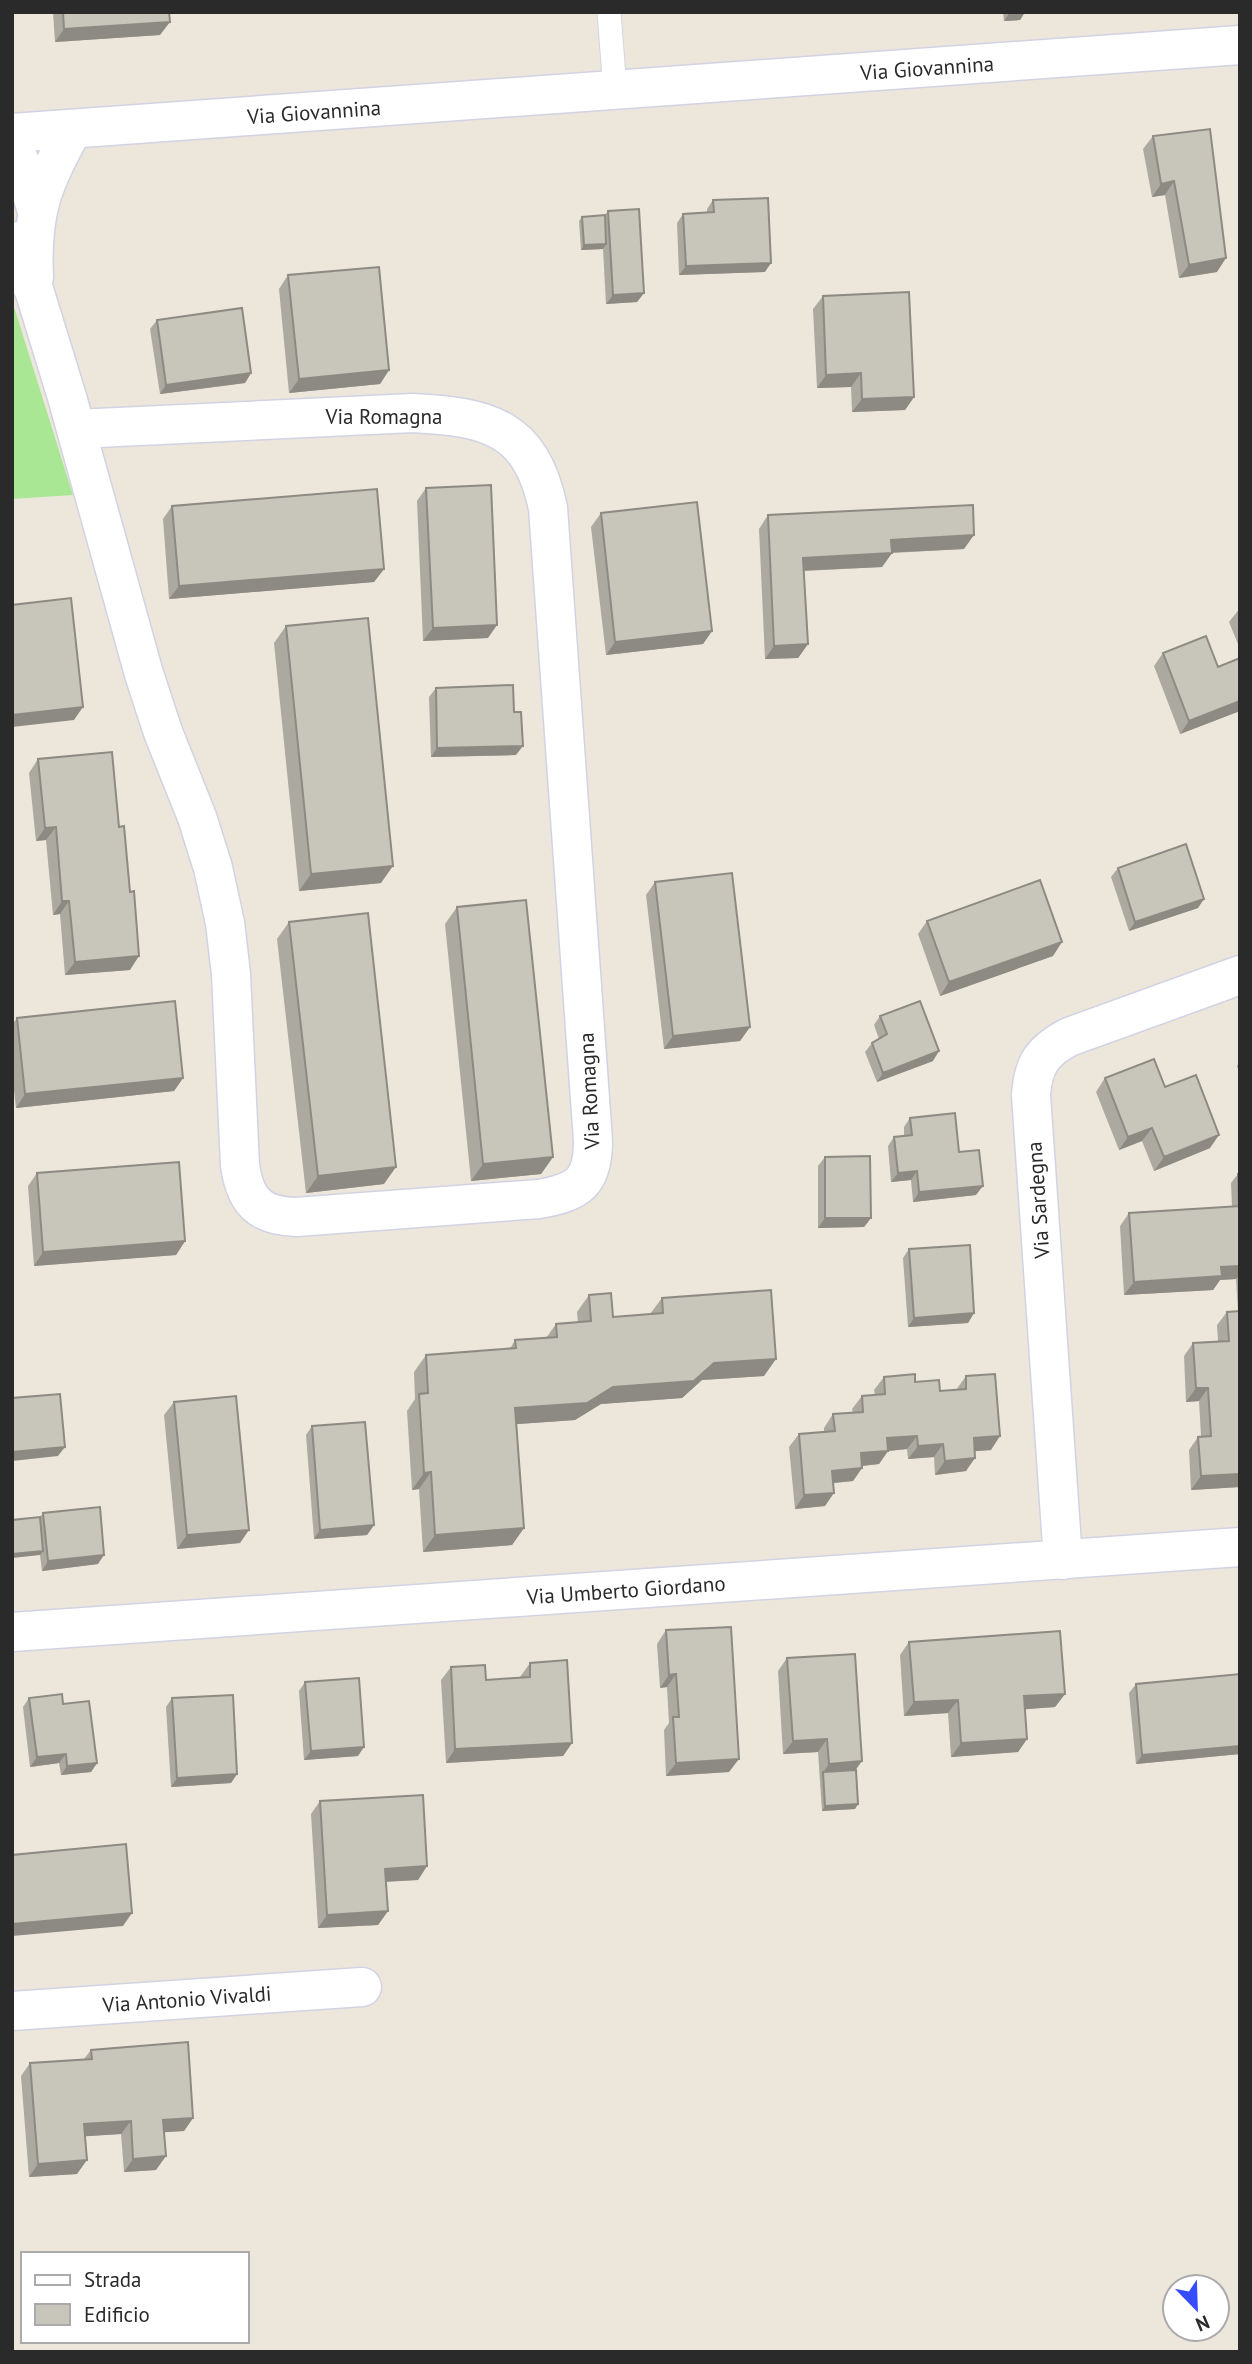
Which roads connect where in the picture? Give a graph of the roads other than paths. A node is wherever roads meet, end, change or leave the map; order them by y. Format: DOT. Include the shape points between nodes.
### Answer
graph roads {
  1 [pos="609,12"];
  2 [pos="1240,46"];
  3 [pos="615,90"];
  4 [pos="74,129"];
  5 [pos="12,134"];
  6 [pos="12,146"];
  7 [pos="37,211"];
  8 [pos="12,241"];
  9 [pos="35,293"];
  10 [pos="76,429"];
  11 [pos="1240,975"];
  12 [pos="1240,1547"];
  13 [pos="1063,1560"];
  14 [pos="12,1633"];
  15 [pos="362,1987"];
  16 [pos="12,2011"];
  1 -- 3 [label="lane"];
  2 -- 3 [label="street, Via Giovannina"];
  3 -- 4 [label="street, Via Giovannina"];
  4 -- 5 [label="street, Via Giovannina"];
  4 -- 7 [label="street, Via Romagna" via="45,183"];
  6 -- 7 [label="street, Via Romagna"];
  7 -- 9 [label="street, Via Romagna"];
  8 -- 9 [label="street, Via Romagna"];
  9 -- 10 [label="street, Via Romagna"];
  10 -- 10 [label="street, Via Romagna" via="136,651 214,868 231,974 240,1165 248,1195 277,1217 296,1217 539,1199 581,1185 589,1174 593,1142 548,508 524,448 513,437 479,421 414,413"];
  11 -- 13 [label="street, Via Sardegna" via="1069,1037 1045,1054 1032,1078"];
  12 -- 13 [label="street, Via Umberto Giordano"];
  13 -- 14 [label="street, Via Umberto Giordano"];
  15 -- 16 [label="street, Via Antonio Vivaldi"];
}
